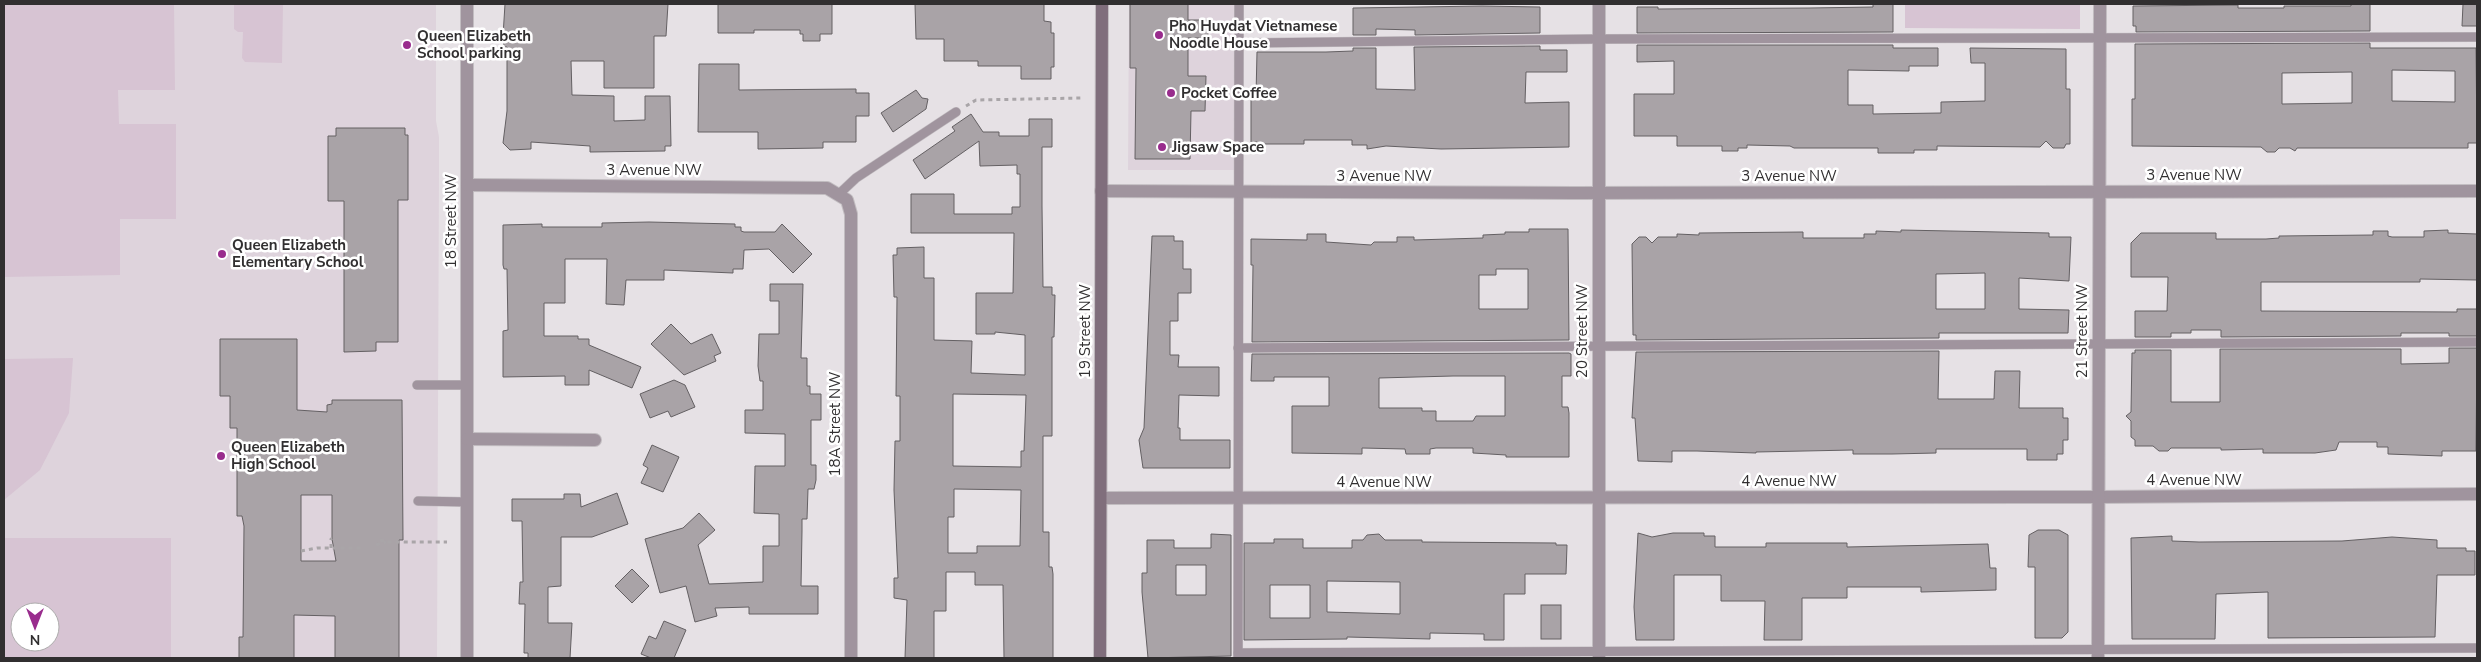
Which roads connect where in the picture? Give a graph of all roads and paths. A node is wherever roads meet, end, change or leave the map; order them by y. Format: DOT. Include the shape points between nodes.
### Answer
graph roads {
  1 [pos="467,4"];
  2 [pos="1102,4"];
  3 [pos="1239,4"];
  4 [pos="1599,4"];
  5 [pos="2100,4"];
  6 [pos="2477,37"];
  7 [pos="2100,38"];
  8 [pos="1599,39"];
  9 [pos="1239,44"];
  10 [pos="1081,98"];
  11 [pos="956,112"];
  12 [pos="467,185"];
  13 [pos="1101,191"];
  14 [pos="2099,191"];
  15 [pos="1239,192"];
  16 [pos="2477,192"];
  17 [pos="839,194"];
  18 [pos="1598,194"];
  19 [pos="2477,342"];
  20 [pos="2099,344"];
  21 [pos="1598,346"];
  22 [pos="1238,348"];
  23 [pos="417,385"];
  24 [pos="467,385"];
  25 [pos="467,438"];
  26 [pos="595,440"];
  27 [pos="2477,494"];
  28 [pos="2098,497"];
  29 [pos="1101,498"];
  30 [pos="1238,498"];
  31 [pos="1599,498"];
  32 [pos="418,502"];
  33 [pos="467,502"];
  34 [pos="332,538"];
  35 [pos="380,540"];
  36 [pos="386,542"];
  37 [pos="447,542"];
  38 [pos="376,545"];
  39 [pos="331,548"];
  40 [pos="362,548"];
  41 [pos="301,552"];
  42 [pos="2477,648"];
  43 [pos="2098,654"];
  44 [pos="1599,655"];
  45 [pos="1238,656"];
  46 [pos="467,658"];
  47 [pos="851,658"];
  48 [pos="1100,658"];
  1 -- 12 [label="street, 18 Street NW"];
  2 -- 13 [label="street, 19 Street NW"];
  3 -- 9 [label="lane"];
  4 -- 8 [label="street, 20 Street NW"];
  5 -- 7 [label="street, 21 Street NW"];
  6 -- 7 [label="lane"];
  7 -- 8 [label="lane"];
  7 -- 14 [label="street, 21 Street NW"];
  8 -- 9 [label="lane"];
  8 -- 18 [label="street, 20 Street NW"];
  9 -- 15 [label="lane"];
  10 -- 11 [label="path" via="976,100"];
  11 -- 17 [label="lane" via="856,178"];
  12 -- 17 [label="street, 3 Avenue NW" via="827,188"];
  12 -- 24 [label="street, 18 Street NW"];
  13 -- 15 [label="street, 3 Avenue NW"];
  13 -- 29 [label="street, 19 Street NW"];
  14 -- 16 [label="street, 3 Avenue NW"];
  14 -- 18 [label="street, 3 Avenue NW"];
  14 -- 20 [label="street, 21 Street NW"];
  15 -- 18 [label="street, 3 Avenue NW"];
  15 -- 22 [label="lane"];
  17 -- 47 [label="street, 18A Street NW" via="847,200 851,214"];
  18 -- 21 [label="street, 20 Street NW"];
  19 -- 20 [label="lane"];
  20 -- 21 [label="lane"];
  20 -- 28 [label="street, 21 Street NW"];
  21 -- 22 [label="lane"];
  21 -- 31 [label="street, 20 Street NW"];
  22 -- 30 [label="lane"];
  23 -- 24 [label="lane"];
  24 -- 25 [label="street, 18 Street NW"];
  25 -- 26 [label="street"];
  25 -- 33 [label="street, 18 Street NW"];
  27 -- 28 [label="street, 4 Avenue NW"];
  28 -- 31 [label="street, 4 Avenue NW"];
  28 -- 43 [label="street, 21 Street NW"];
  29 -- 30 [label="street, 4 Avenue NW"];
  29 -- 48 [label="street, 19 Street NW"];
  30 -- 31 [label="street, 4 Avenue NW"];
  30 -- 45 [label="lane"];
  31 -- 44 [label="street, 20 Street NW"];
  32 -- 33 [label="lane"];
  33 -- 46 [label="street, 18 Street NW"];
  34 -- 39 [label="path"];
  35 -- 36 [label="path"];
  36 -- 37 [label="path"];
  36 -- 38 [label="path"];
  39 -- 40 [label="path"];
  39 -- 41 [label="path"];
  42 -- 43 [label="lane"];
  43 -- 44 [label="lane"];
  44 -- 45 [label="lane"];
}
